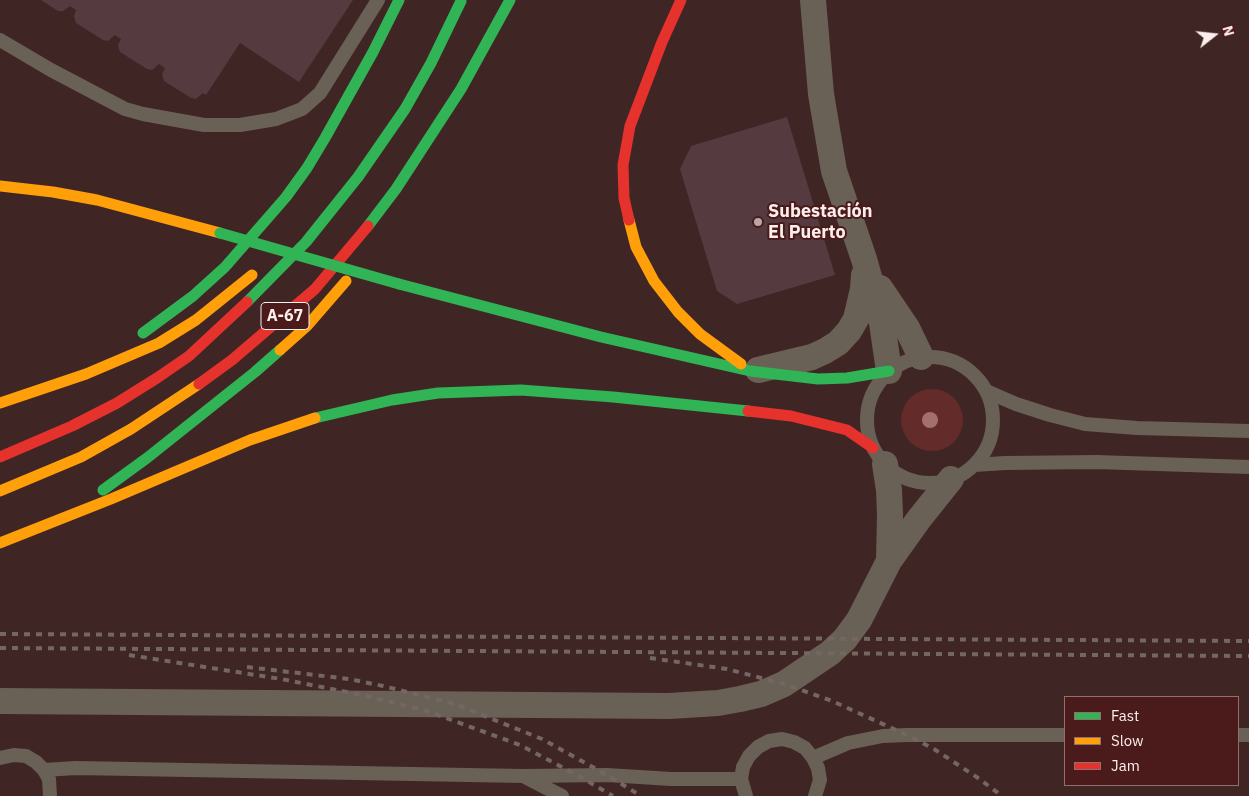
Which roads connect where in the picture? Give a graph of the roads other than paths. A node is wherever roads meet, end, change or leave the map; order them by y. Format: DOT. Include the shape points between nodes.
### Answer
graph roads {
  1 [pos="378,0"];
  2 [pos="399,0"];
  3 [pos="461,0"];
  4 [pos="498,0"];
  5 [pos="510,0"];
  6 [pos="519,0"];
  7 [pos="681,0"];
  8 [pos="813,0"];
  9 [pos="0,40"];
  10 [pos="485,47"];
  11 [pos="492,57"];
  12 [pos="338,184"];
  13 [pos="0,186"];
  14 [pos="288,241"];
  15 [pos="864,259"];
  16 [pos="364,261"];
  17 [pos="135,338"];
  18 [pos="120,347"];
  19 [pos="921,357"];
  20 [pos="750,371"];
  21 [pos="889,371"];
  22 [pos="46,388"];
  23 [pos="986,391"];
  24 [pos="0,403"];
  25 [pos="1249,431"];
  26 [pos="879,456"];
  27 [pos="0,458"];
  28 [pos="974,465"];
  29 [pos="1249,467"];
  30 [pos="951,479"];
  31 [pos="0,491"];
  32 [pos="62,517"];
  33 [pos="0,543"];
  34 [pos="889,561"];
  35 [pos="0,701"];
  36 [pos="1064,735"];
  37 [pos="0,758"];
  38 [pos="814,758"];
  39 [pos="44,770"];
  40 [pos="524,776"];
  41 [pos="742,780"];
  42 [pos="50,796"];
  43 [pos="562,796"];
  44 [pos="746,796"];
  45 [pos="815,796"];
  1 -- 9 [label="lane" via="320,93 302,109 276,119 240,125 204,125 125,109"];
  2 -- 17 [label="highway" via="329,131 286,197 225,267 193,296"];
  3 -- 12 [label="highway" via="384,125"];
  3 -- 27 [label="highway, A-67" via="431,64 405,109 358,177 306,242 254,296 189,356 157,378 72,426"];
  4 -- 10 [label="highway, A-67"];
  5 -- 10 [label="highway, A-67"];
  6 -- 11 [label="highway"];
  7 -- 20 [label="highway" via="630,126 623,166 624,198 636,247 654,281 700,334"];
  8 -- 15 [label="street" via="821,94 834,171"];
  10 -- 31 [label="highway, A-67" via="396,189 315,289 232,360 131,429 81,456"];
  13 -- 20 [label="highway, bridge" via="97,200 601,337"];
  14 -- 22 [label="highway" via="243,284 159,343"];
  15 -- 19 [label="street"];
  15 -- 20 [label="street" via="864,289 859,311 849,331 838,343 812,357"];
  15 -- 21 [label="street" via="882,324"];
  16 -- 32 [label="highway" via="306,326 255,372 148,458"];
  18 -- 22 [label="highway"];
  19 -- 21 [label="lane" via="910,359"];
  19 -- 23 [label="lane" via="934,356 957,362 978,378"];
  20 -- 21 [label="highway" via="818,379"];
  21 -- 26 [label="lane" via="872,394 866,421 868,435"];
  22 -- 24 [label="highway"];
  23 -- 25 [label="lane" via="1016,404 1084,424"];
  23 -- 28 [label="lane" via="993,421 984,452"];
  26 -- 30 [label="lane" via="896,473 908,479 922,482"];
  26 -- 32 [label="highway" via="847,430 791,416 521,390 438,393 372,404 304,421"];
  26 -- 34 [label="street" via="889,490"];
  28 -- 29 [label="lane" via="1096,462"];
  28 -- 30 [label="lane"];
  30 -- 34 [label="street"];
  32 -- 33 [label="highway"];
  34 -- 35 [label="street" via="859,620 830,653 784,684 760,694 718,703 669,706"];
  36 -- 38 [label="lane" via="883,736 848,743"];
  37 -- 39 [label="lane" via="14,754 26,756"];
  38 -- 41 [label="lane" via="794,742 782,739 769,741 749,756 743,767"];
  38 -- 45 [label="lane" via="820,780"];
  39 -- 40 [label="lane"];
  39 -- 42 [label="lane" via="49,780"];
  40 -- 41 [label="lane" via="607,775"];
  40 -- 43 [label="lane"];
  41 -- 44 [label="lane"];
}
